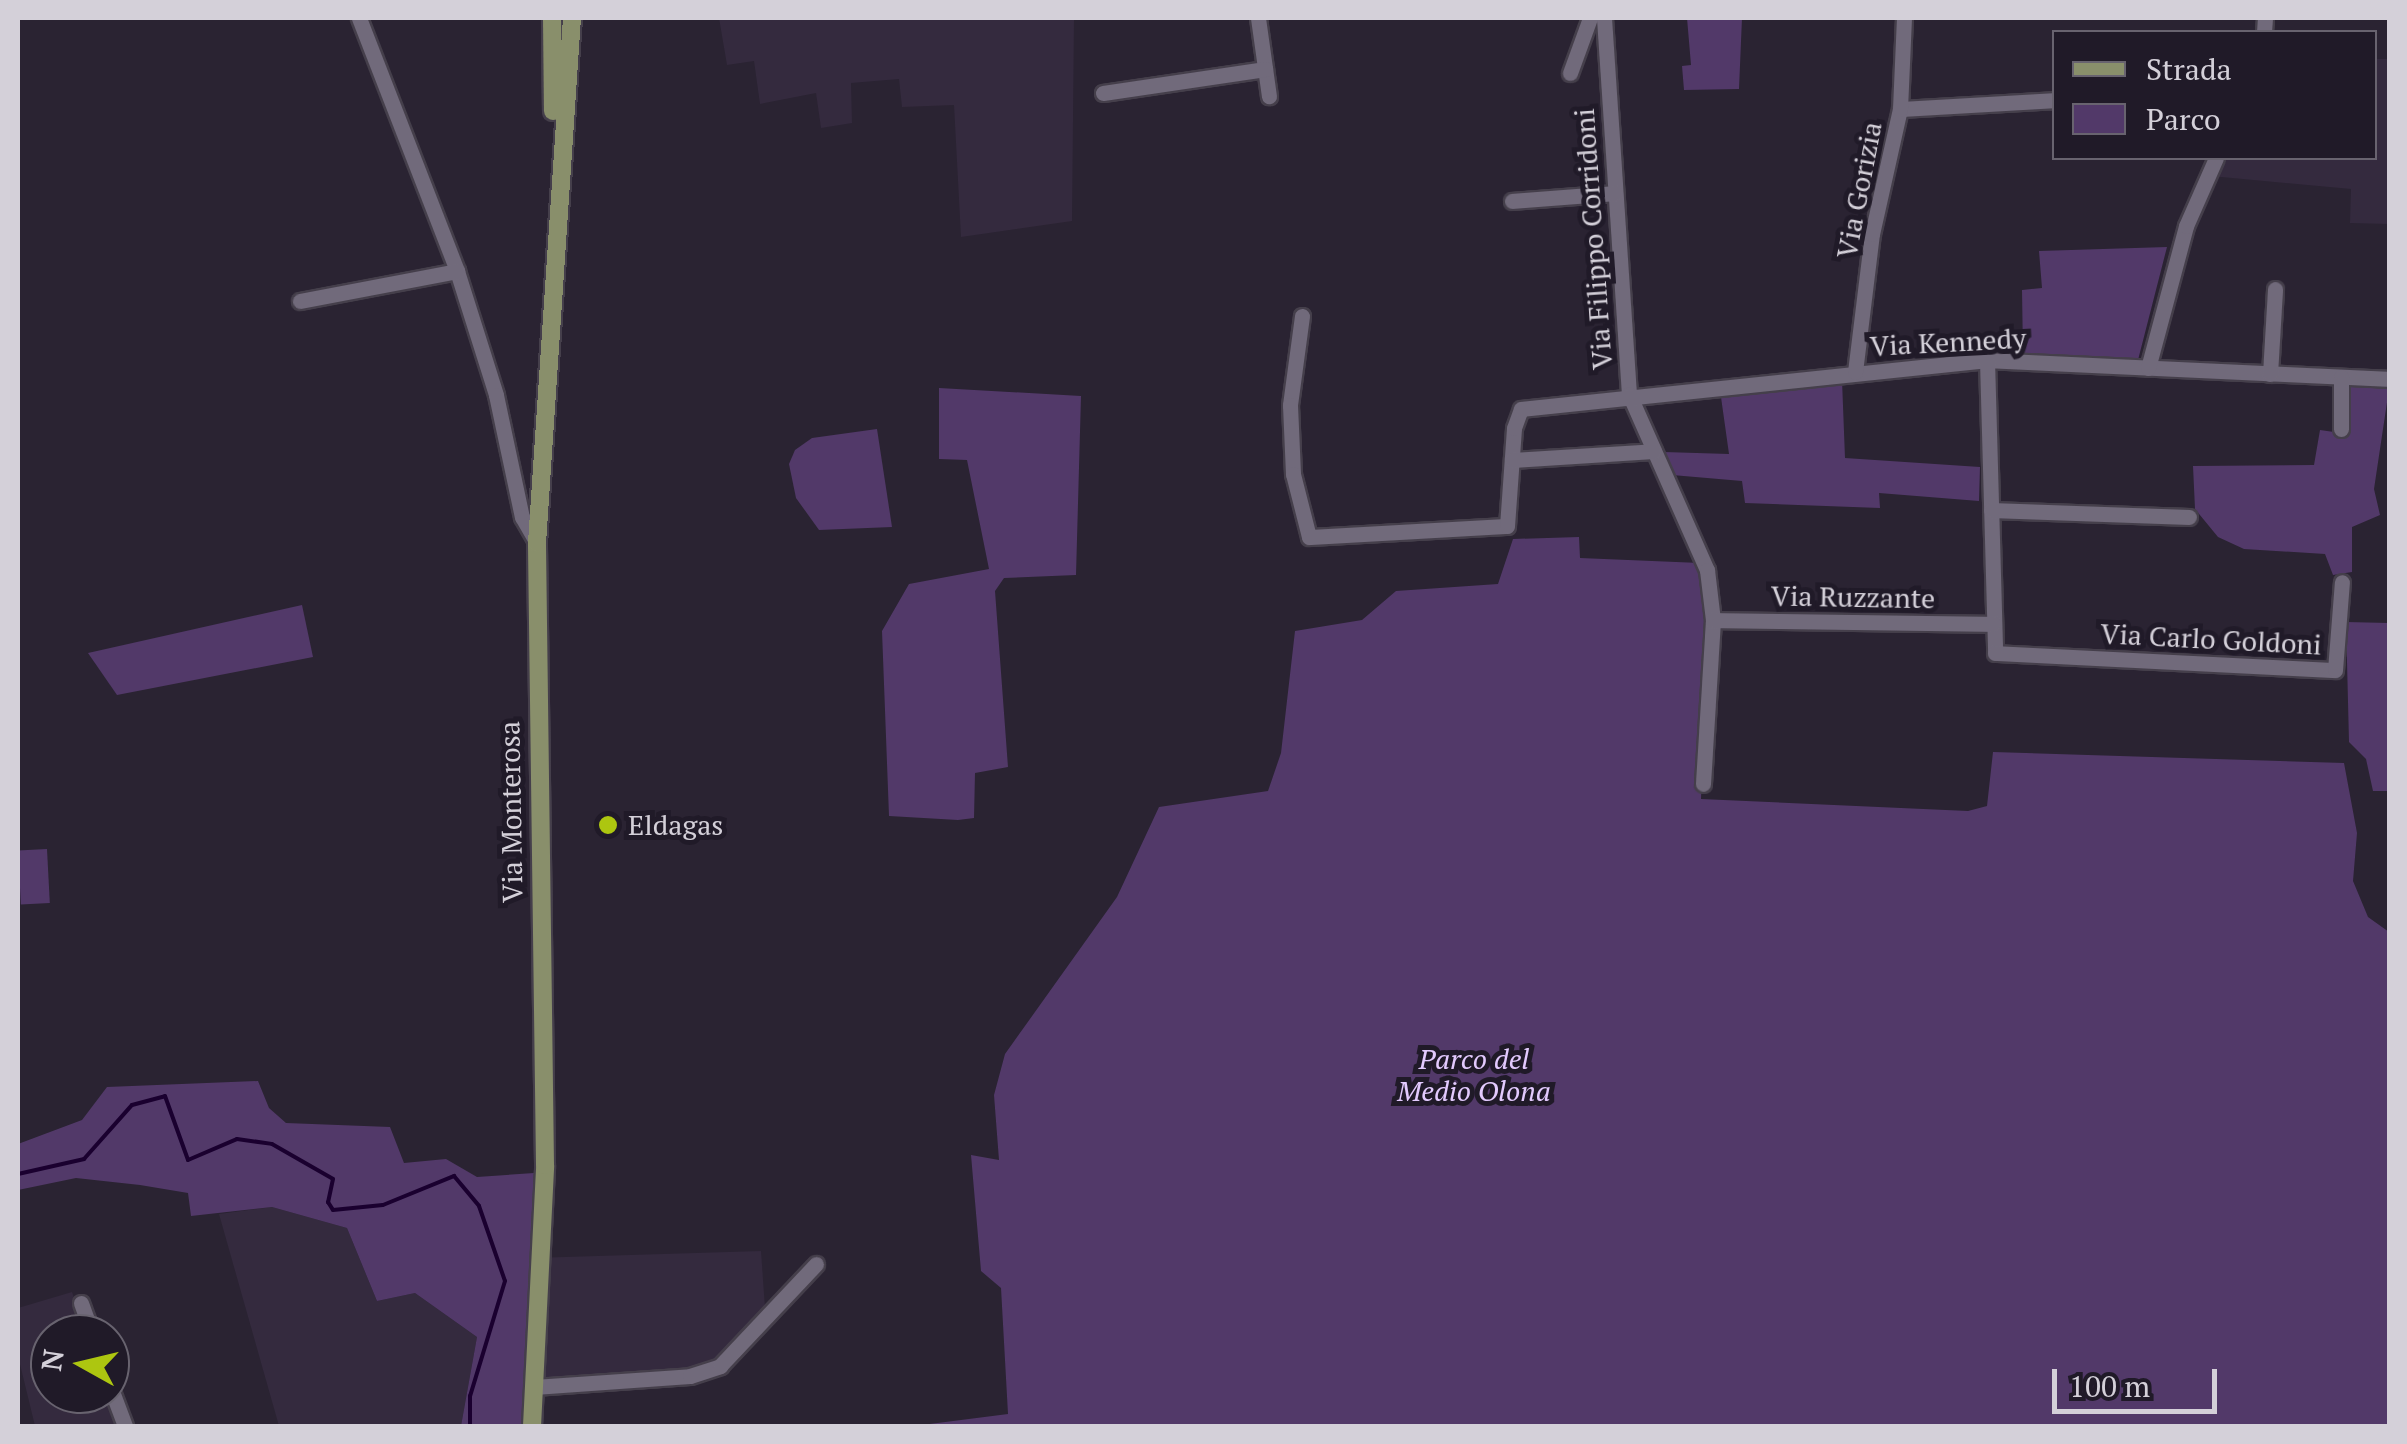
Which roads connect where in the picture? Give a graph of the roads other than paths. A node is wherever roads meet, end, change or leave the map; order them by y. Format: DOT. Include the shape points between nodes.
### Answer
graph roads {
  1 [pos="360,18"];
  2 [pos="552,18"];
  3 [pos="572,18"];
  4 [pos="1258,18"];
  5 [pos="1590,18"];
  6 [pos="1604,18"];
  7 [pos="1904,18"];
  8 [pos="1265,70"];
  9 [pos="1570,73"];
  10 [pos="1103,93"];
  11 [pos="1269,96"];
  12 [pos="2052,100"];
  13 [pos="1900,109"];
  14 [pos="2215,160"];
  15 [pos="1616,193"];
  16 [pos="555,196"];
  17 [pos="1512,201"];
  18 [pos="457,271"];
  19 [pos="2275,289"];
  20 [pos="300,301"];
  21 [pos="1302,316"];
  22 [pos="1987,360"];
  23 [pos="2148,368"];
  24 [pos="1855,372"];
  25 [pos="2270,374"];
  26 [pos="2341,378"];
  27 [pos="2390,380"];
  28 [pos="1629,394"];
  29 [pos="2341,429"];
  30 [pos="1654,451"];
  31 [pos="1512,460"];
  32 [pos="1991,510"];
  33 [pos="2189,517"];
  34 [pos="536,543"];
  35 [pos="2342,582"];
  36 [pos="1713,620"];
  37 [pos="1993,624"];
  38 [pos="1703,784"];
  39 [pos="816,1264"];
  40 [pos="81,1303"];
  41 [pos="85,1314"];
  42 [pos="534,1387"];
  43 [pos="532,1426"];
  1 -- 18 [label="street"];
  2 -- 16 [label="main road, Via Monterosa"];
  3 -- 16 [label="main road, Via Monterosa"];
  4 -- 8 [label="street"];
  5 -- 9 [label="street, Via Filippo Corridoni"];
  6 -- 15 [label="street, Via Filippo Corridoni"];
  7 -- 13 [label="street, Via Gorizia"];
  8 -- 10 [label="street"];
  8 -- 11 [label="street"];
  12 -- 13 [label="street"];
  13 -- 24 [label="street, Via Gorizia" via="1872,234"];
  14 -- 23 [label="street" via="2186,226"];
  15 -- 17 [label="street"];
  15 -- 28 [label="street, Via Filippo Corridoni"];
  16 -- 34 [label="main road, Via Monterosa"];
  18 -- 20 [label="street"];
  18 -- 34 [label="street" via="496,394 522,518"];
  19 -- 25 [label="street"];
  21 -- 31 [label="street" via="1290,406 1293,474 1309,537 1507,526"];
  22 -- 23 [label="street, Via Kennedy"];
  22 -- 24 [label="street, Via Kennedy"];
  22 -- 32 [label="street"];
  23 -- 25 [label="street, Via Kennedy"];
  24 -- 28 [label="street, Via Kennedy"];
  25 -- 26 [label="street, Via Kennedy"];
  26 -- 27 [label="street, Via Kennedy"];
  26 -- 29 [label="street"];
  28 -- 30 [label="street, Via Filippo Corridoni"];
  28 -- 31 [label="street, Via Kennedy" via="1522,409"];
  30 -- 31 [label="street"];
  30 -- 36 [label="street, Via Filippo Corridoni" via="1707,570"];
  32 -- 33 [label="street"];
  32 -- 37 [label="street"];
  34 -- 42 [label="main road, Via Monterosa" via="545,1165"];
  35 -- 37 [label="street, Via Carlo Goldoni" via="2335,670 1996,653"];
  36 -- 37 [label="street, Via Ruzzante"];
  36 -- 38 [label="street, Via Filippo Corridoni"];
  39 -- 42 [label="street" via="720,1366 690,1376"];
  40 -- 41 [label="street"];
  42 -- 43 [label="main road, Via Monterosa"];
}
